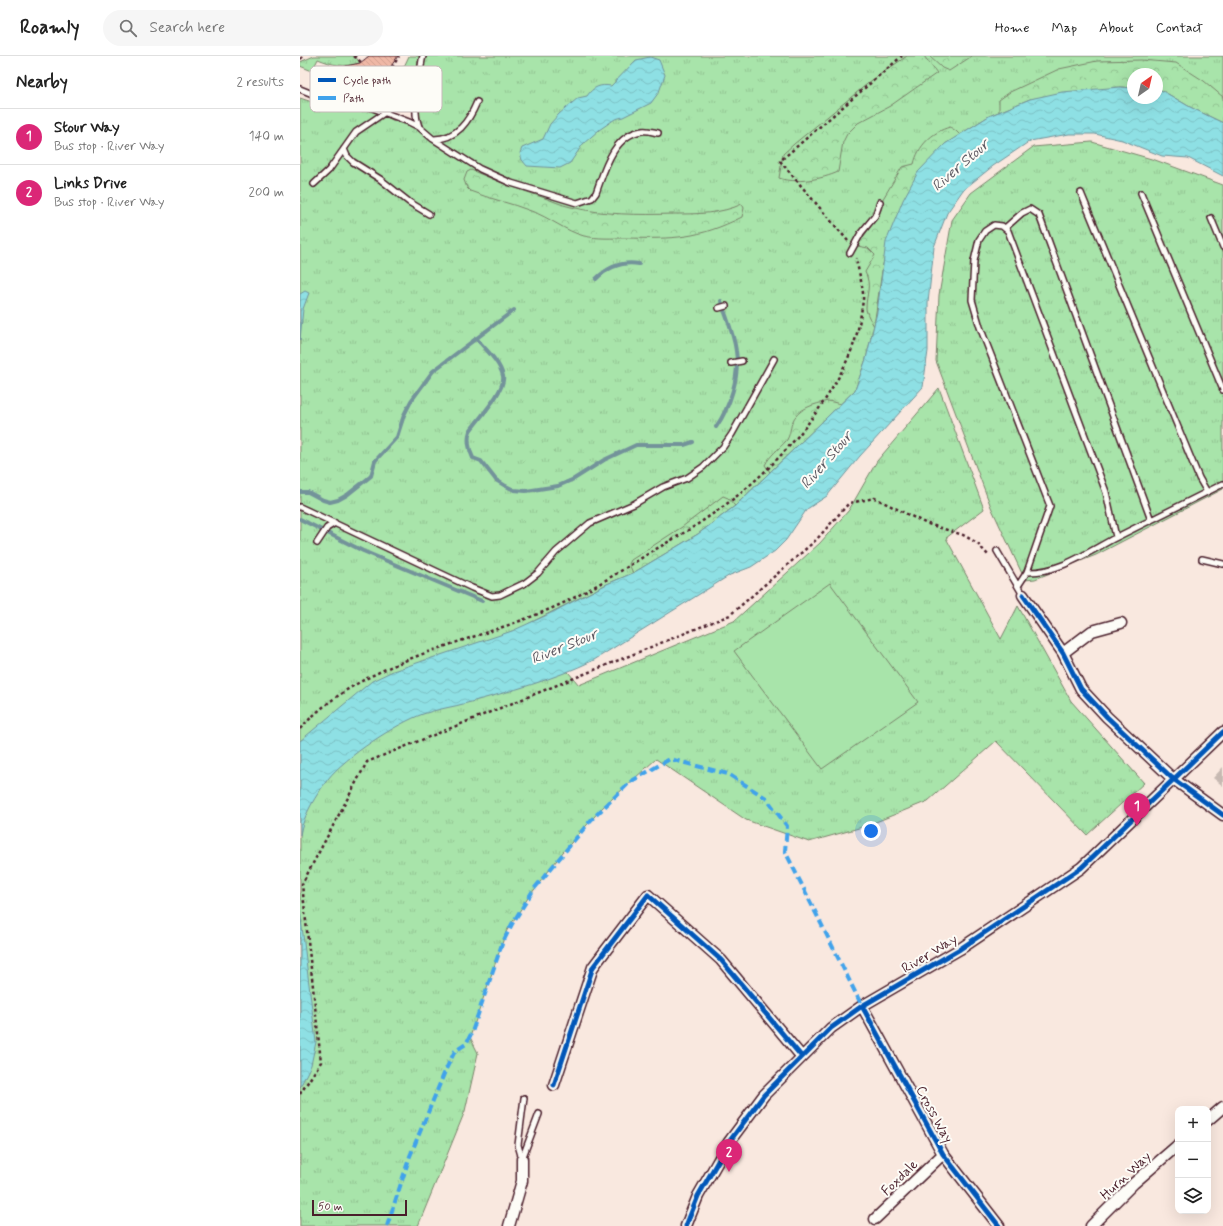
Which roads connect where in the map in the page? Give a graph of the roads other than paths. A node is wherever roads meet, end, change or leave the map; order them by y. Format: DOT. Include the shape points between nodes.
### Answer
graph roads {
  1 [pos="423,56"];
  2 [pos="422,66"];
  3 [pos="300,89"];
  4 [pos="310,93"];
  5 [pos="477,102"];
  6 [pos="416,112"];
  7 [pos="384,113"];
  8 [pos="419,127"];
  9 [pos="658,133"];
  10 [pos="433,139"];
  11 [pos="344,149"];
  12 [pos="314,184"];
  13 [pos="1081,192"];
  14 [pos="1140,193"];
  15 [pos="880,202"];
  16 [pos="429,214"];
  17 [pos="1211,218"];
  18 [pos="1005,228"];
  19 [pos="1223,247"];
  20 [pos="851,251"];
  21 [pos="726,306"];
  22 [pos="719,308"];
  23 [pos="774,359"];
  24 [pos="742,362"];
  25 [pos="731,363"];
  26 [pos="1223,390"];
  27 [pos="1223,484"];
  28 [pos="1207,492"];
  29 [pos="300,507"];
  30 [pos="1151,520"];
  31 [pos="335,523"];
  32 [pos="1116,537"];
  33 [pos="317,543"];
  34 [pos="997,551"];
  35 [pos="1202,559"];
  36 [pos="1223,564"];
  37 [pos="1028,572"];
  38 [pos="1020,590"];
  39 [pos="1121,623"];
  40 [pos="1063,653"];
  41 [pos="1223,732"];
  42 [pos="1172,778"];
  43 [pos="1223,815"];
  44 [pos="862,1006"];
  45 [pos="802,1057"];
  46 [pos="554,1085"];
  47 [pos="524,1098"];
  48 [pos="1223,1107"];
  49 [pos="539,1114"];
  50 [pos="1211,1117"];
  51 [pos="1175,1148"];
  52 [pos="943,1154"];
  53 [pos="522,1159"];
  54 [pos="875,1219"];
  55 [pos="509,1226"];
  56 [pos="686,1226"];
  57 [pos="999,1226"];
  58 [pos="1091,1226"];
  1 -- 2 [label="lane"];
  3 -- 4 [label="lane"];
  5 -- 10 [label="lane" via="462,128 443,139"];
  6 -- 8 [label="lane"];
  7 -- 8 [label="lane"];
  7 -- 11 [label="lane" via="356,132"];
  8 -- 10 [label="lane"];
  9 -- 10 [label="lane" via="642,131 619,145 609,156 596,193 592,198 577,203 525,188 480,169"];
  11 -- 12 [label="lane" via="329,170"];
  11 -- 16 [label="lane" via="353,162"];
  13 -- 28 [label="lane" via="1196,471"];
  14 -- 26 [label="lane"];
  15 -- 20 [label="lane" via="875,216"];
  17 -- 19 [label="lane"];
  18 -- 30 [label="lane" via="1030,209 1039,215"];
  18 -- 32 [label="lane" via="1106,492"];
  18 -- 37 [label="lane" via="994,225 985,231 979,240 974,261 972,300 980,327 1050,506"];
  21 -- 22 [label="lane"];
  23 -- 31 [label="lane" via="732,434 703,467 687,478 662,487 634,504 590,523 556,552 538,573 525,583 500,595 492,596 472,588"];
  24 -- 25 [label="lane"];
  27 -- 28 [label="lane"];
  28 -- 30 [label="lane"];
  29 -- 31 [label="lane"];
  30 -- 32 [label="lane"];
  31 -- 33 [label="lane"];
  32 -- 37 [label="lane" via="1086,555 1037,572"];
  34 -- 38 [label="lane"];
  35 -- 36 [label="lane"];
  37 -- 38 [label="lane"];
  38 -- 40 [label="street"];
  39 -- 40 [label="street" via="1092,631"];
  40 -- 42 [label="street" via="1081,689"];
  41 -- 42 [label="street, River Way"];
  42 -- 43 [label="street"];
  42 -- 44 [label="street, River Way" via="1081,868 960,949"];
  44 -- 45 [label="street, River Way" via="831,1028"];
  44 -- 52 [label="street, Cross Way"];
  45 -- 46 [label="street" via="721,960 648,895 593,967"];
  45 -- 56 [label="street, River Way" via="764,1095 729,1142 698,1196"];
  47 -- 53 [label="lane" via="518,1145"];
  48 -- 50 [label="street"];
  49 -- 53 [label="lane"];
  51 -- 58 [label="street, Hurn Way" via="1134,1183"];
  52 -- 54 [label="street, Foxdale"];
  52 -- 57 [label="street, Cross Way"];
  53 -- 55 [label="street" via="522,1181"];
}
